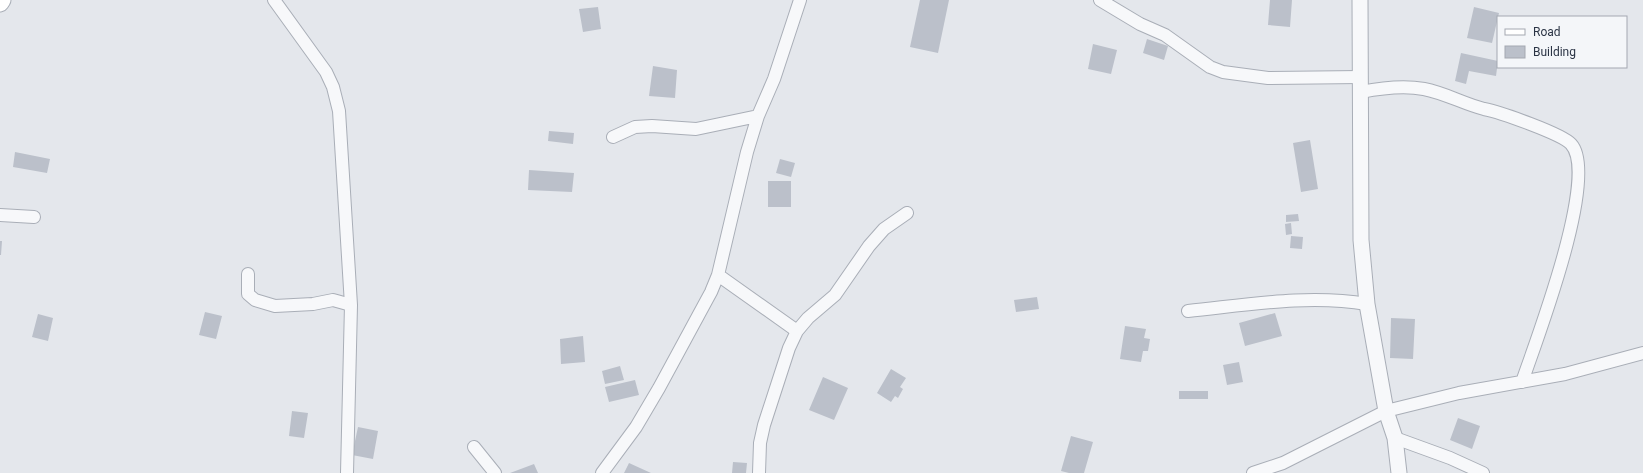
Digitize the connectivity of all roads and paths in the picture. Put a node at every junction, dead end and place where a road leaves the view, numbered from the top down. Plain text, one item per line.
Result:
1 (1, 0) edge
2 (274, 0) edge
3 (800, 0) edge
4 (1100, 0) edge
5 (1360, 0) edge
6 (0, 3) edge
7 (1361, 77) junction
8 (1361, 92) junction
9 (758, 116) junction
10 (613, 137) dead end
11 (907, 213) dead end
12 (0, 215) edge
13 (34, 217) dead end
14 (248, 274) dead end
15 (718, 275) junction
16 (1367, 304) junction
17 (351, 305) junction
18 (1188, 311) dead end
19 (797, 330) junction
20 (1643, 353) edge
21 (1522, 382) junction
22 (1386, 411) junction
23 (1395, 438) junction
24 (474, 447) dead end
25 (347, 473) edge
26 (495, 473) edge
27 (602, 473) edge
28 (759, 473) edge
29 (1253, 473) edge
30 (1399, 473) edge
31 (1483, 473) edge

1 - 6 main road
2 - 17 street
3 - 9 street
4 - 7 street
5 - 7 street
7 - 8 street
8 - 16 street
8 - 21 street
9 - 10 street
9 - 15 street
11 - 19 street
12 - 13 street
14 - 17 street
15 - 19 street
15 - 27 street
16 - 18 street
16 - 22 street
17 - 25 street
19 - 28 street
20 - 21 street
21 - 22 street
22 - 23 street
22 - 29 street
23 - 30 street
23 - 31 street
24 - 26 street

